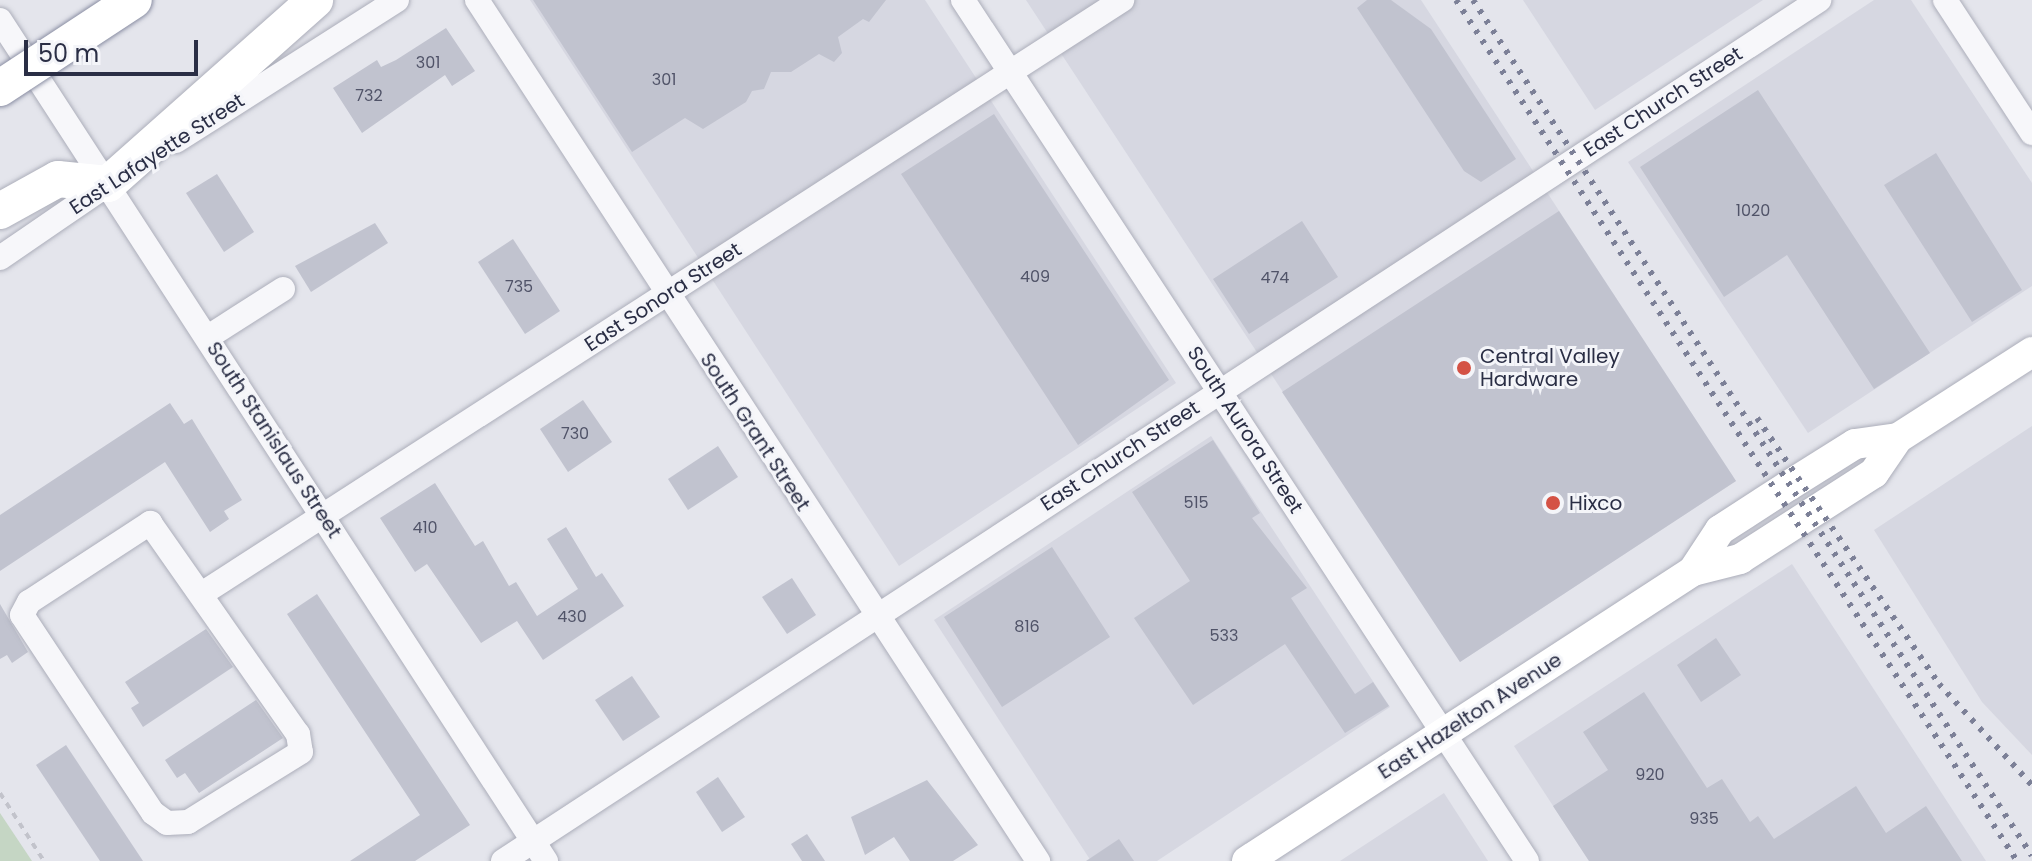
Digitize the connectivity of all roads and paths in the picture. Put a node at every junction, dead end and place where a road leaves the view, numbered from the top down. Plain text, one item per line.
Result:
1 (134, 0) edge
2 (315, 0) edge
3 (397, 0) edge
4 (477, 0) edge
5 (963, 0) edge
6 (1122, 0) edge
7 (1819, 0) edge
8 (1945, 0) edge
9 (0, 20) edge
10 (1012, 74) junction
11 (0, 88) edge
12 (2032, 133) edge
13 (108, 184) junction
14 (0, 211) edge
15 (0, 258) edge
16 (283, 289) dead end
17 (666, 294) junction
18 (208, 337) junction
19 (2032, 352) edge
20 (1219, 391) junction
21 (323, 516) junction
22 (203, 593) junction
23 (877, 615) junction
24 (1443, 733) junction
25 (0, 793) edge
26 (540, 851) edge
27 (44, 861) edge
28 (503, 861) edge
29 (1038, 861) edge
30 (1247, 861) edge
31 (1527, 861) edge

1 - 11 highway, bridge
2 - 13 highway
3 - 13 street, East Lafayette Street
4 - 17 street, South Grant Street
5 - 10 street, South Aurora Street
6 - 10 street, East Sonora Street
7 - 20 street, East Church Street
8 - 12 street
9 - 13 street, South Stanislaus Street
10 - 17 street, East Sonora Street
10 - 20 street, South Aurora Street
13 - 14 highway
13 - 15 street, East Lafayette Street
13 - 18 street, South Stanislaus Street
16 - 18 street
17 - 21 street, East Sonora Street
17 - 23 street, South Grant Street
18 - 21 street, South Stanislaus Street
19 - 24 main road, East Hazelton Avenue
20 - 23 street, East Church Street
20 - 24 street, South Aurora Street
21 - 22 street, East Sonora Street
21 - 26 street, South Stanislaus Street
22 - 22 street
23 - 26 street, East Church Street
23 - 29 street, South Grant Street
24 - 30 main road, East Hazelton Avenue
24 - 31 street, South Aurora Street
25 - 27 path
26 - 28 street, East Church Street

